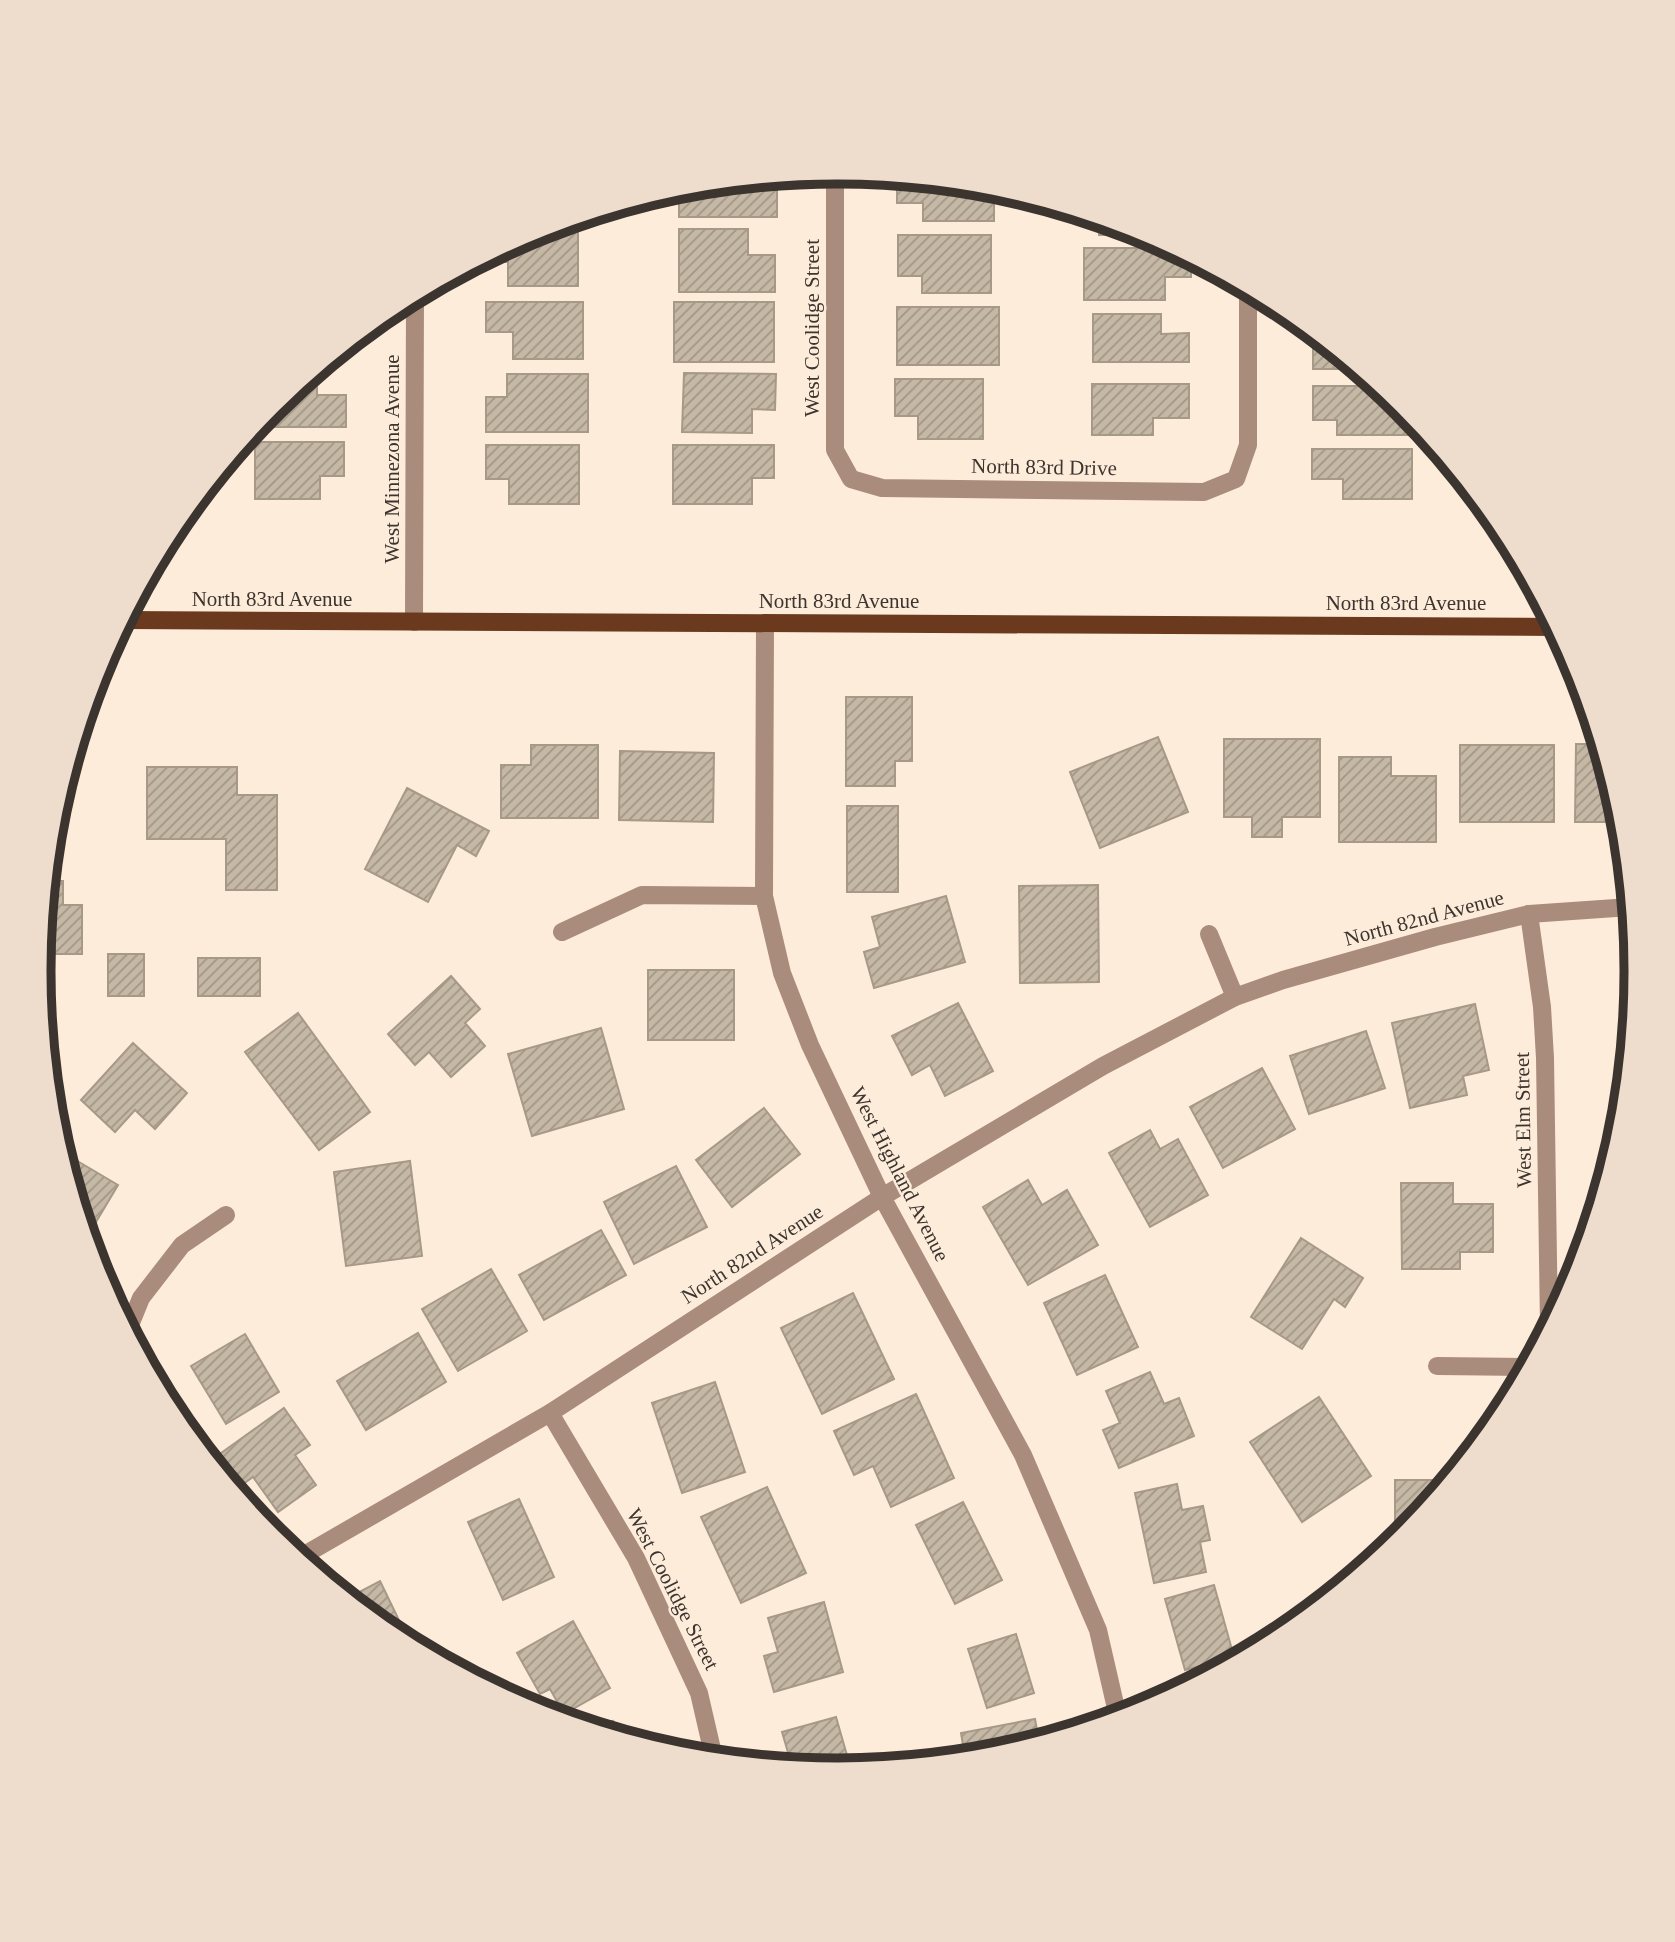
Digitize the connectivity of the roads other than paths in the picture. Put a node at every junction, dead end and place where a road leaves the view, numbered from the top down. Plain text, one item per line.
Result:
1 (835, 184) edge
2 (1248, 300) edge
3 (415, 308) edge
4 (851, 480) joint
5 (134, 620) edge
6 (414, 622) junction
7 (765, 623) junction
8 (1544, 626) edge
9 (764, 896) junction
10 (1622, 908) edge
11 (1530, 914) junction
12 (562, 932) dead end
13 (1209, 934) dead end
14 (1234, 997) junction
15 (882, 1197) junction
16 (226, 1215) dead end
17 (1549, 1306) edge
18 (132, 1319) edge
19 (1437, 1366) dead end
20 (1517, 1367) edge
21 (550, 1413) junction
22 (308, 1553) edge
23 (1116, 1707) edge
24 (712, 1747) edge

1 - 4 street, West Coolidge Street
2 - 4 street, North 83rd Drive
3 - 6 street, West Minnezona Avenue
5 - 6 main road, North 83rd Avenue
6 - 7 main road, North 83rd Avenue
7 - 8 main road, North 83rd Avenue
7 - 9 street, West Highland Avenue
9 - 12 street
9 - 15 street, West Highland Avenue
10 - 11 street, North 82nd Avenue
11 - 14 street, North 82nd Avenue
11 - 17 street, West Elm Street
13 - 14 street
14 - 15 street, North 82nd Avenue
15 - 21 street, North 82nd Avenue
15 - 23 street, West Highland Avenue
16 - 18 street
19 - 20 street
21 - 22 street, North 82nd Avenue
21 - 24 street, West Coolidge Street

